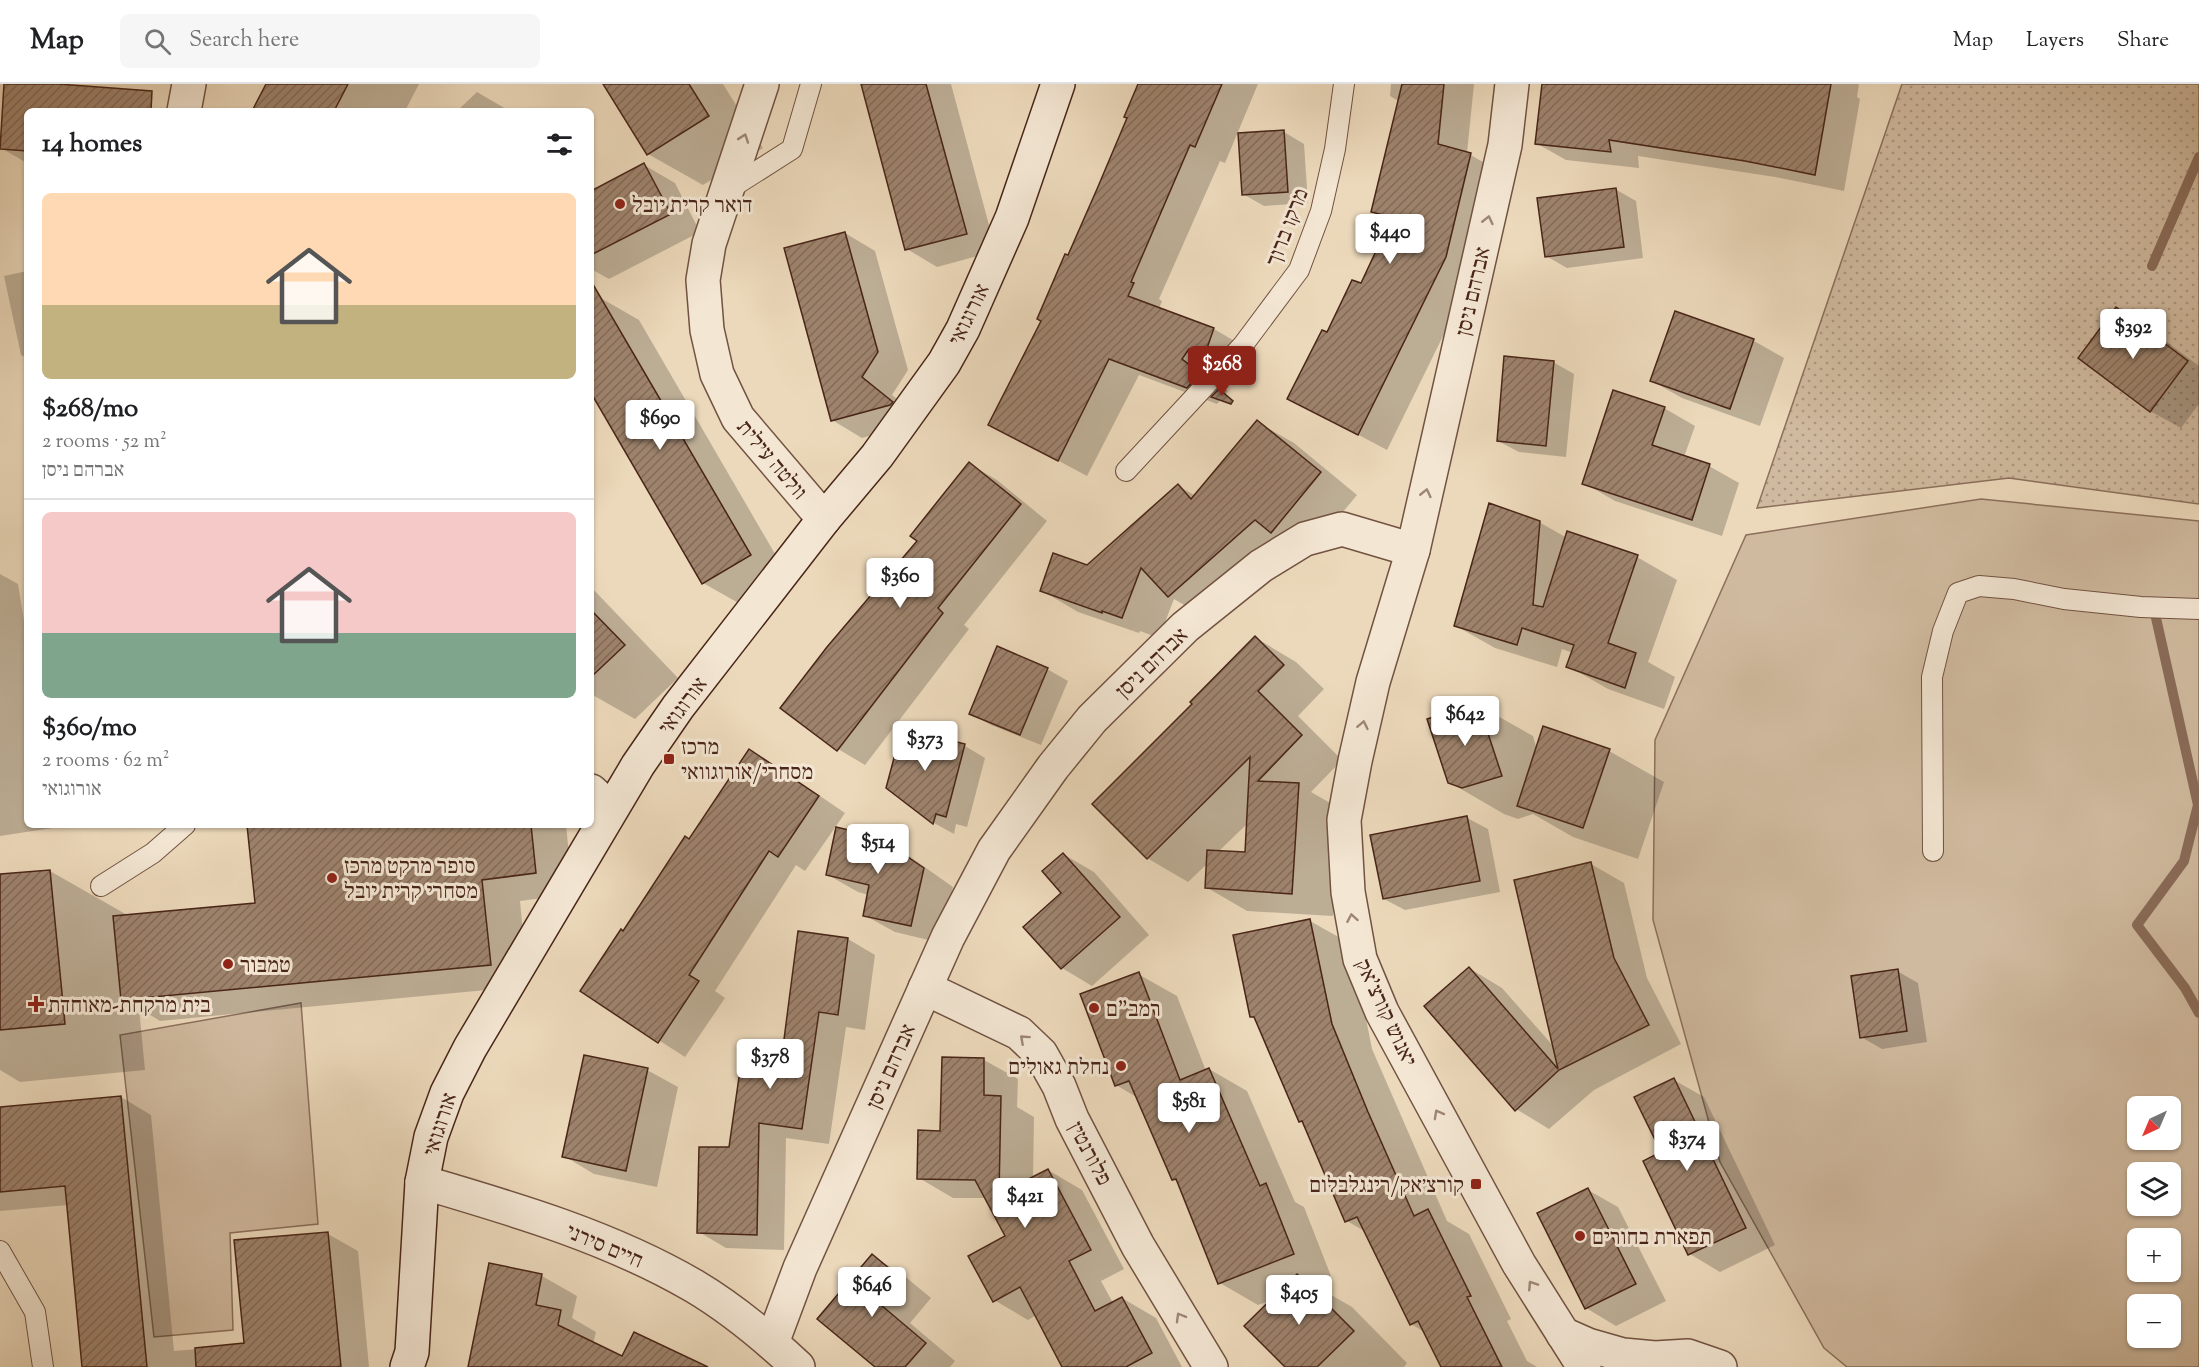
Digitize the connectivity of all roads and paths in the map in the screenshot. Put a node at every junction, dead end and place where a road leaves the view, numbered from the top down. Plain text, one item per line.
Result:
1 (189, 84) edge
2 (762, 84) edge
3 (811, 84) edge
4 (1058, 84) edge
5 (1344, 84) edge
6 (1512, 84) edge
7 (185, 108) edge
8 (726, 191) junction
9 (1126, 471) dead end
10 (824, 519) junction
11 (1413, 550) junction
12 (2199, 609) edge
13 (601, 800) edge
14 (182, 828) edge
15 (586, 828) edge
16 (1933, 850) dead end
17 (101, 886) dead end
18 (925, 988) junction
19 (422, 1182) junction
20 (0, 1251) edge
21 (1563, 1334) junction
22 (772, 1343) junction
23 (1647, 1362) edge
24 (43, 1367) edge
25 (407, 1367) edge
26 (798, 1367) edge
27 (1211, 1367) edge
28 (1584, 1367) edge
29 (1720, 1367) edge

1 - 7 street
8 -> 2 street, וולטה עילית
3 - 8 lane
4 - 10 street, אורוגואי
5 - 9 lane, מרקו ברוך
11 -> 6 street, אברהם ניסן
8 - 10 street, וולטה עילית
10 - 13 street, אורוגואי
11 - 18 street, אברהם ניסן
21 -> 11 street, יאנוש קורצ'אק
12 - 16 lane
14 - 17 lane
15 - 19 street, אורוגואי
18 - 22 street, אברהם ניסן
27 -> 18 street, פלורנטין
19 - 22 street, חיים סירני
19 - 25 street, אורוגואי
20 - 24 lane
21 - 23 street
21 - 28 street, יאנוש קורצ'אק
22 - 26 street, חיים סירני
23 - 29 street

